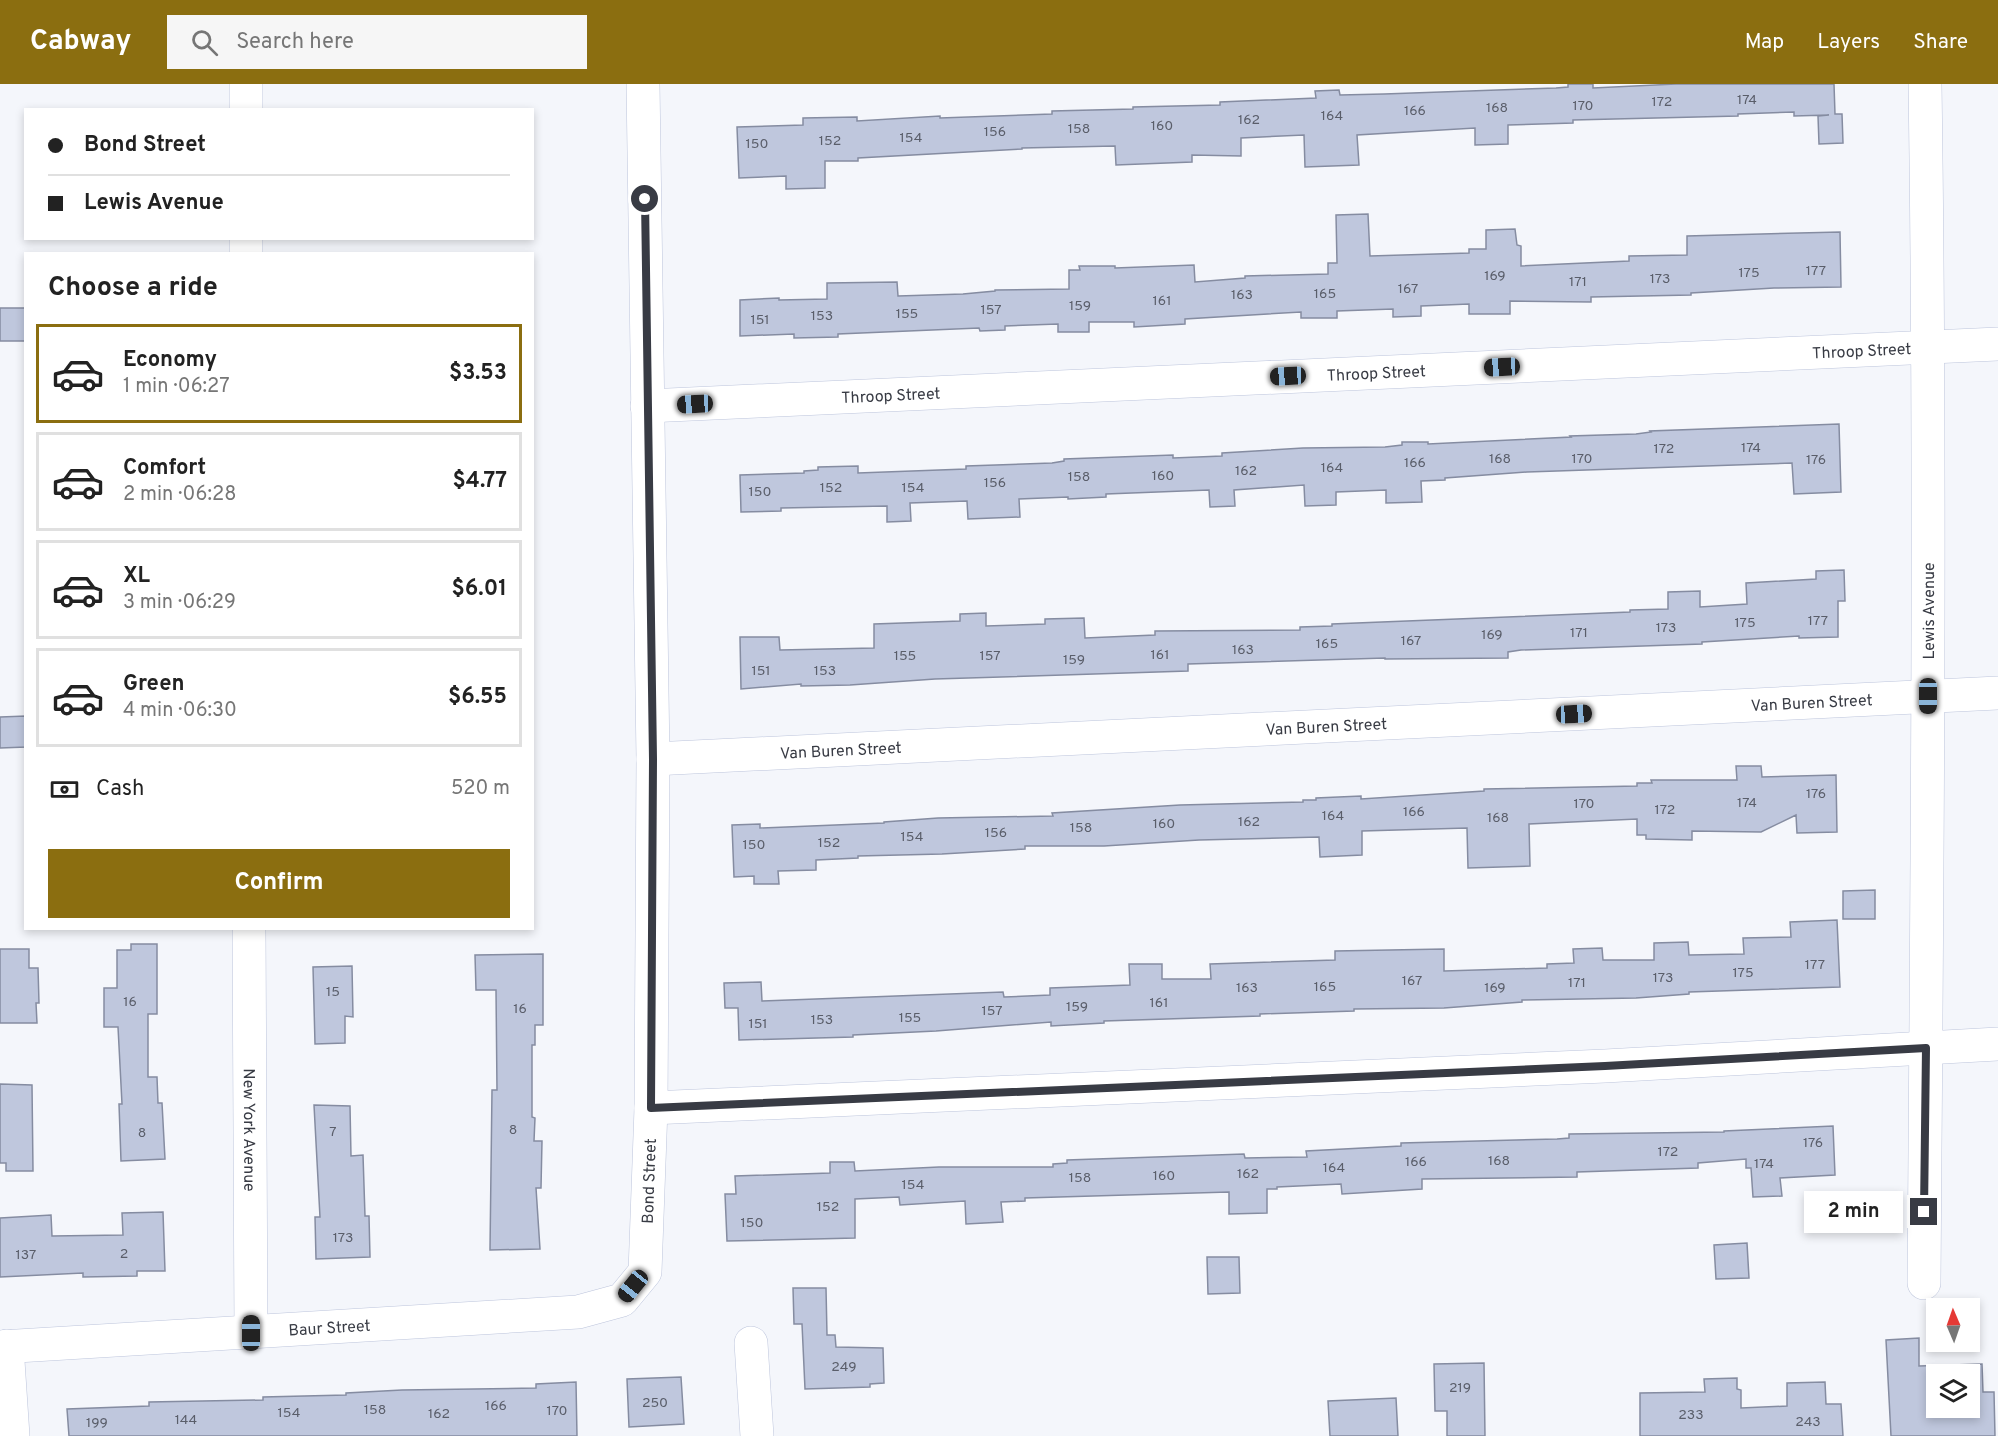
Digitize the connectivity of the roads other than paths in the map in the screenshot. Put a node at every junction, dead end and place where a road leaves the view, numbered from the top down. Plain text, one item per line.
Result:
1 (246, 84) edge
2 (643, 84) edge
3 (1925, 84) edge
4 (246, 108) edge
5 (1998, 344) edge
6 (1929, 347) junction
7 (647, 406) junction
8 (1998, 693) edge
9 (1928, 696) junction
10 (653, 759) junction
11 (249, 930) edge
12 (1998, 1044) edge
13 (1926, 1048) junction
14 (651, 1108) junction
15 (1924, 1283) dead end
16 (622, 1300) joint
17 (251, 1333) junction
18 (751, 1343) dead end
19 (3, 1346) edge
20 (12, 1436) edge
21 (757, 1436) edge

1 - 4 street
2 - 7 street, Bond Street
3 - 6 street, Lewis Avenue
5 - 6 street, Throop Street
6 - 7 street, Throop Street
6 - 9 street, Lewis Avenue
7 - 10 street, Bond Street
8 - 9 street, Van Buren Street
9 - 10 street, Van Buren Street
9 - 13 street, Lewis Avenue
10 - 14 street, Bond Street
11 - 17 street, New York Avenue
12 - 13 street
13 - 14 street
13 - 15 street, Lewis Avenue
14 - 16 street, Bond Street
16 - 17 street, Baur Street
17 - 19 street, Baur Street
18 - 21 street
19 - 20 street

